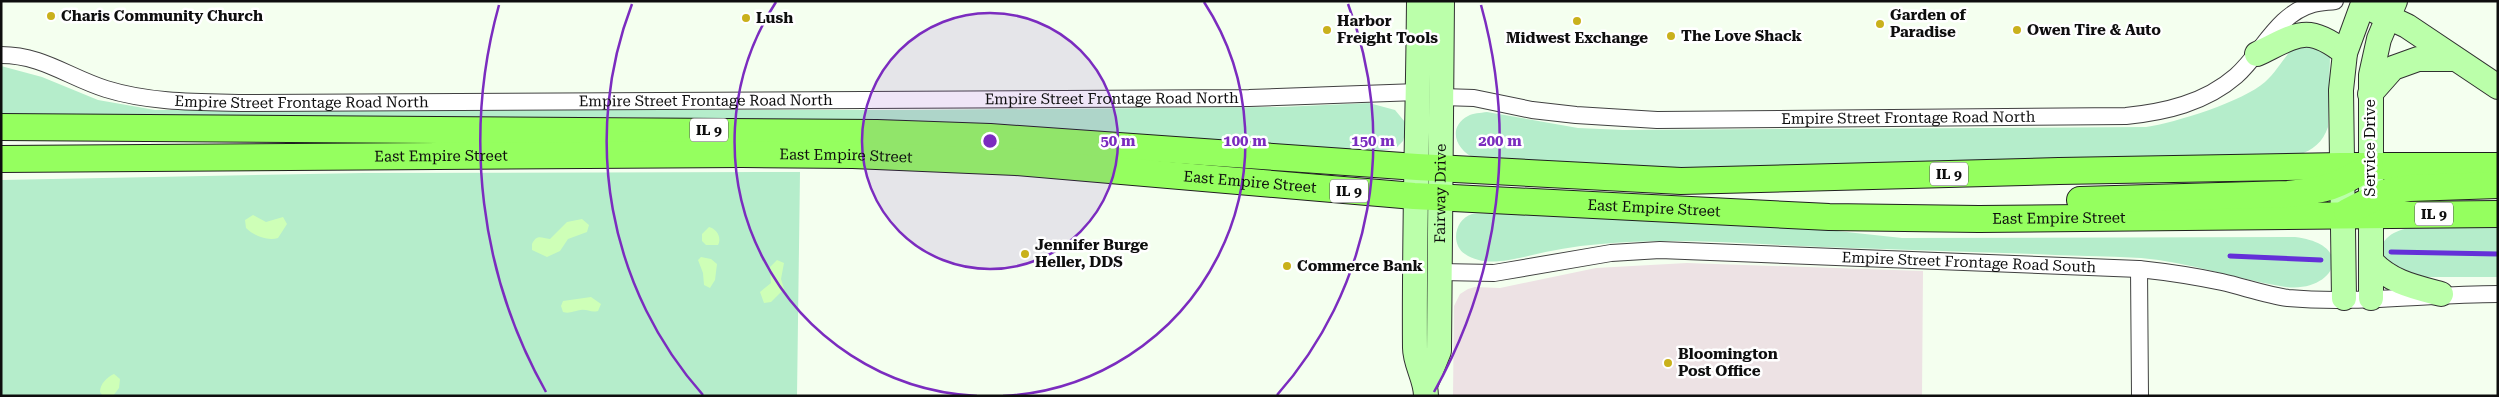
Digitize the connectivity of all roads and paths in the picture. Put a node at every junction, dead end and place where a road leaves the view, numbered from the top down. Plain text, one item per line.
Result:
1 (1419, 1) edge
2 (1442, 1) edge
3 (2335, 1) edge
4 (2358, 3) edge
5 (2392, 9) edge
6 (2345, 53) junction
7 (2257, 54) junction
8 (1, 55) edge
9 (2454, 59) junction
10 (2498, 86) edge
11 (1418, 92) junction
12 (2370, 94) junction
13 (1442, 97) junction
14 (1, 127) edge
15 (1, 160) edge
16 (2370, 166) junction
17 (2498, 166) edge
18 (1429, 167) junction
19 (2341, 175) junction
20 (2498, 184) edge
21 (1414, 196) junction
22 (1440, 198) junction
23 (2370, 207) junction
24 (2498, 214) edge
25 (2342, 215) junction
26 (1979, 219) junction
27 (2371, 261) junction
28 (2139, 269) junction
29 (1440, 272) junction
30 (2441, 294) junction
31 (2498, 294) edge
32 (2344, 298) junction
33 (2371, 298) junction
34 (1426, 389) edge
35 (2140, 396) edge

1 - 11 street, Fairway Drive
2 - 13 street, Fairway Drive
3 - 7 street, Empire Street Frontage Road North
4 - 5 street
4 - 6 street, Service Drive
5 - 9 street
5 - 12 street, Service Drive
6 - 7 street
6 - 19 street, Service Drive
7 - 13 street, Empire Street Frontage Road North
8 - 11 street, Empire Street Frontage Road North
9 - 10 street
9 - 12 street
11 - 18 street, Fairway Drive
12 - 16 street, Service Drive
13 - 18 street, Fairway Drive
14 - 18 main road, East Empire Street / IL 9
15 - 21 main road, East Empire Street / IL 9
16 - 17 main road, East Empire Street / IL 9
16 - 19 main road, East Empire Street / IL 9
16 - 23 street, Service Drive
18 - 19 main road, East Empire Street / IL 9
18 - 21 street, Fairway Drive
18 - 22 street, Fairway Drive
19 - 25 street, Service Drive
19 - 26 main road
20 - 23 main road
21 - 22 main road, East Empire Street / IL 9
21 - 34 street, Fairway Drive
22 - 26 main road, East Empire Street / IL 9
22 - 29 street, Fairway Drive
23 - 24 main road, East Empire Street / IL 9
23 - 25 main road, East Empire Street / IL 9
23 - 27 street, Service Drive
25 - 26 main road, East Empire Street / IL 9
25 - 32 street, Service Drive
27 - 30 street
27 - 33 street, Service Drive
28 - 29 street, Empire Street Frontage Road South
28 - 32 street, Empire Street Frontage Road South
28 - 35 street
29 - 34 street, Fairway Drive
30 - 31 street, Empire Street Frontage Road South
30 - 33 street, Empire Street Frontage Road South
32 - 33 street, Empire Street Frontage Road South

